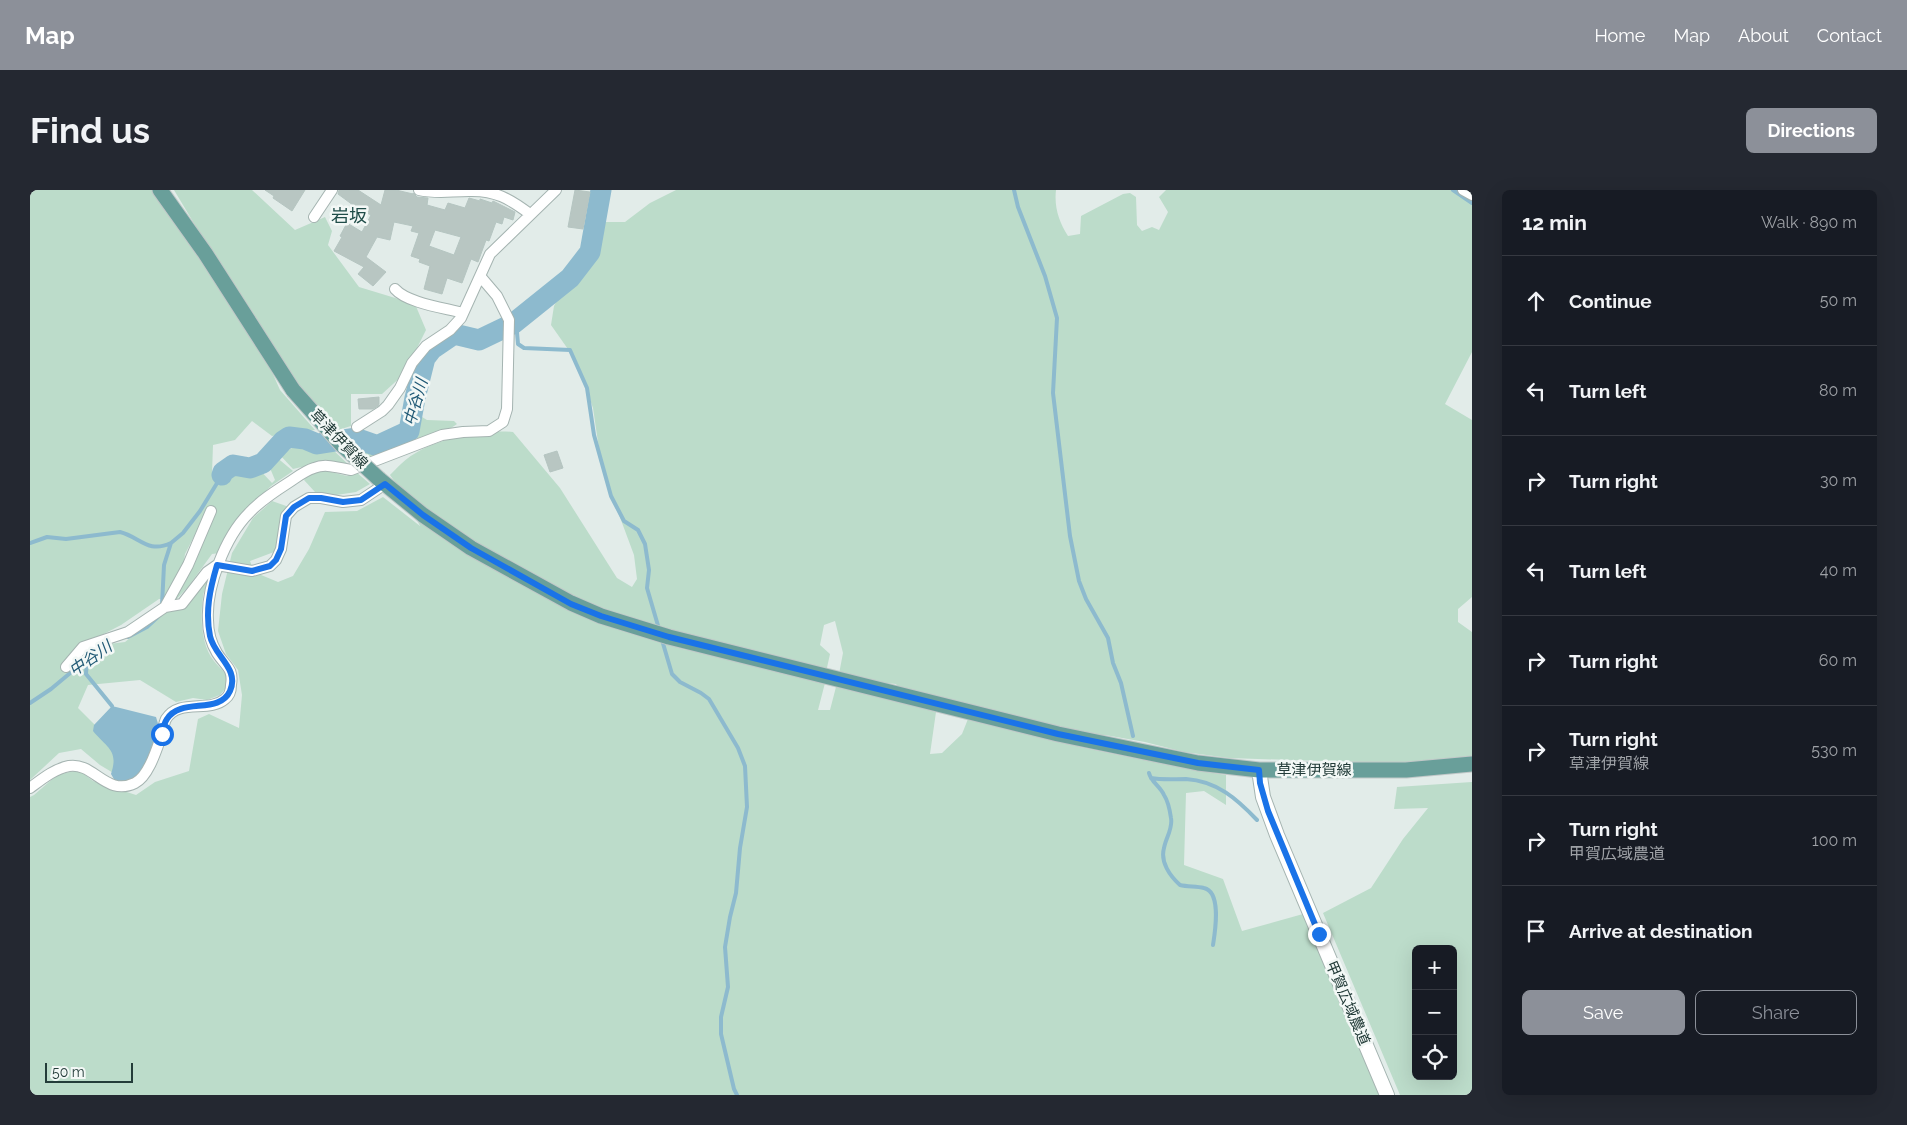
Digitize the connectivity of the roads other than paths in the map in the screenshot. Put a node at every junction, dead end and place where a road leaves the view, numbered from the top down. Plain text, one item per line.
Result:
1 (160, 190) edge
2 (332, 190) edge
3 (419, 190) edge
4 (556, 190) edge
5 (1463, 190) edge
6 (1472, 195) edge
7 (530, 214) junction
8 (314, 217) dead end
9 (480, 276) junction
10 (395, 289) dead end
11 (463, 313) junction
12 (357, 427) dead end
13 (382, 482) junction
14 (211, 511) dead end
15 (217, 565) junction
16 (165, 608) junction
17 (66, 667) dead end
18 (1472, 764) edge
19 (1259, 770) junction
20 (30, 788) edge
21 (1387, 1095) edge

1 - 13 main road, 草津伊賀線, bridge
2 - 8 street
3 - 7 street
4 - 7 street
5 - 6 street
7 - 9 street
9 - 11 street
9 - 15 street
10 - 11 street
11 - 12 street
13 - 15 street
13 - 19 main road, 草津伊賀線
14 - 16 street
15 - 16 street
15 - 20 street
16 - 17 street
18 - 19 main road, 草津伊賀線
19 - 21 street, 甲賀広域農道

